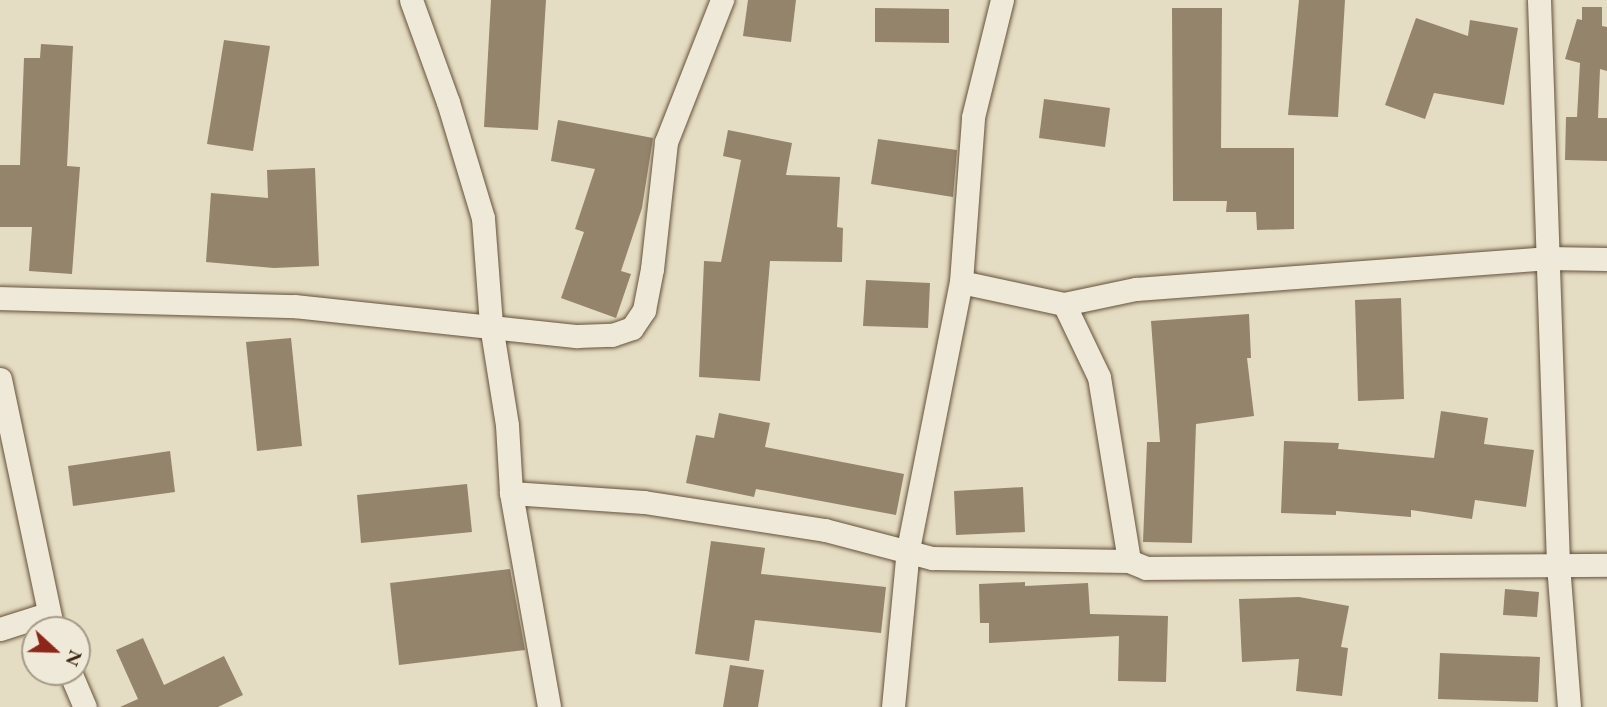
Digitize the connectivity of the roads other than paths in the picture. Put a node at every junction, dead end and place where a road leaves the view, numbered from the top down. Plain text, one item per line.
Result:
1 (411, 0) edge
2 (722, 0) edge
3 (1002, 0) edge
4 (1539, 0) edge
5 (1546, 258) junction
6 (1607, 259) edge
7 (961, 282) junction
8 (0, 298) edge
9 (1064, 304) junction
10 (491, 325) junction
11 (0, 379) edge
12 (511, 493) junction
13 (908, 549) junction
14 (1129, 561) junction
15 (1558, 564) junction
16 (1607, 565) edge
17 (49, 616) edge
18 (21, 626) edge
19 (0, 629) edge
20 (77, 686) edge
21 (85, 707) edge
22 (549, 707) edge
23 (893, 707) edge
24 (1569, 707) edge

1 - 10 street
2 - 10 street
3 - 7 street
4 - 5 street
5 - 6 street
5 - 9 street
5 - 15 street
7 - 9 street
7 - 13 street
8 - 10 street
9 - 14 street
10 - 12 street
11 - 17 street
12 - 13 street
12 - 22 street
13 - 14 street
13 - 23 street
14 - 15 street
15 - 16 street
15 - 24 street
18 - 19 street
20 - 21 street

